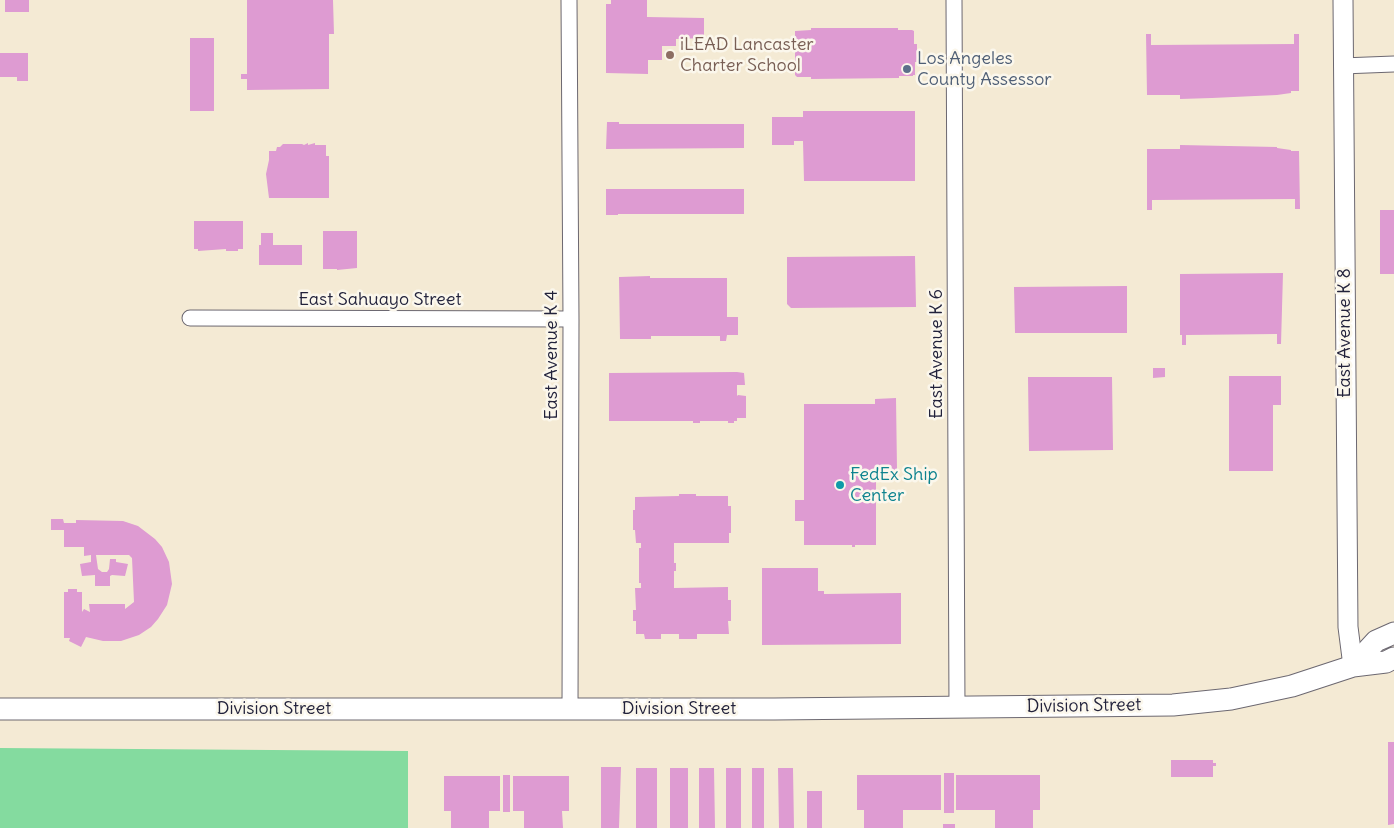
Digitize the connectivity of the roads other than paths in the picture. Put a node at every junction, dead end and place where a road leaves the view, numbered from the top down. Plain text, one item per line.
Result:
1 (569, 0) edge
2 (954, 0) edge
3 (1343, 0) edge
4 (1394, 64) edge
5 (1342, 66) junction
6 (190, 318) dead end
7 (571, 319) junction
8 (1394, 633) edge
9 (1394, 658) edge
10 (1353, 666) junction
11 (957, 708) junction
12 (0, 709) edge
13 (570, 709) junction

1 - 7 street, East Avenue K 4
2 - 11 street, East Avenue K 6
3 - 5 street, East Avenue K 8
4 - 5 street
5 - 10 street, East Avenue K 8
6 - 7 street, East Sahuayo Street
7 - 13 street, East Avenue K 4
8 - 10 main road
9 - 10 main road, Division Street
10 - 11 main road, Division Street
11 - 13 main road, Division Street
12 - 13 main road, Division Street

